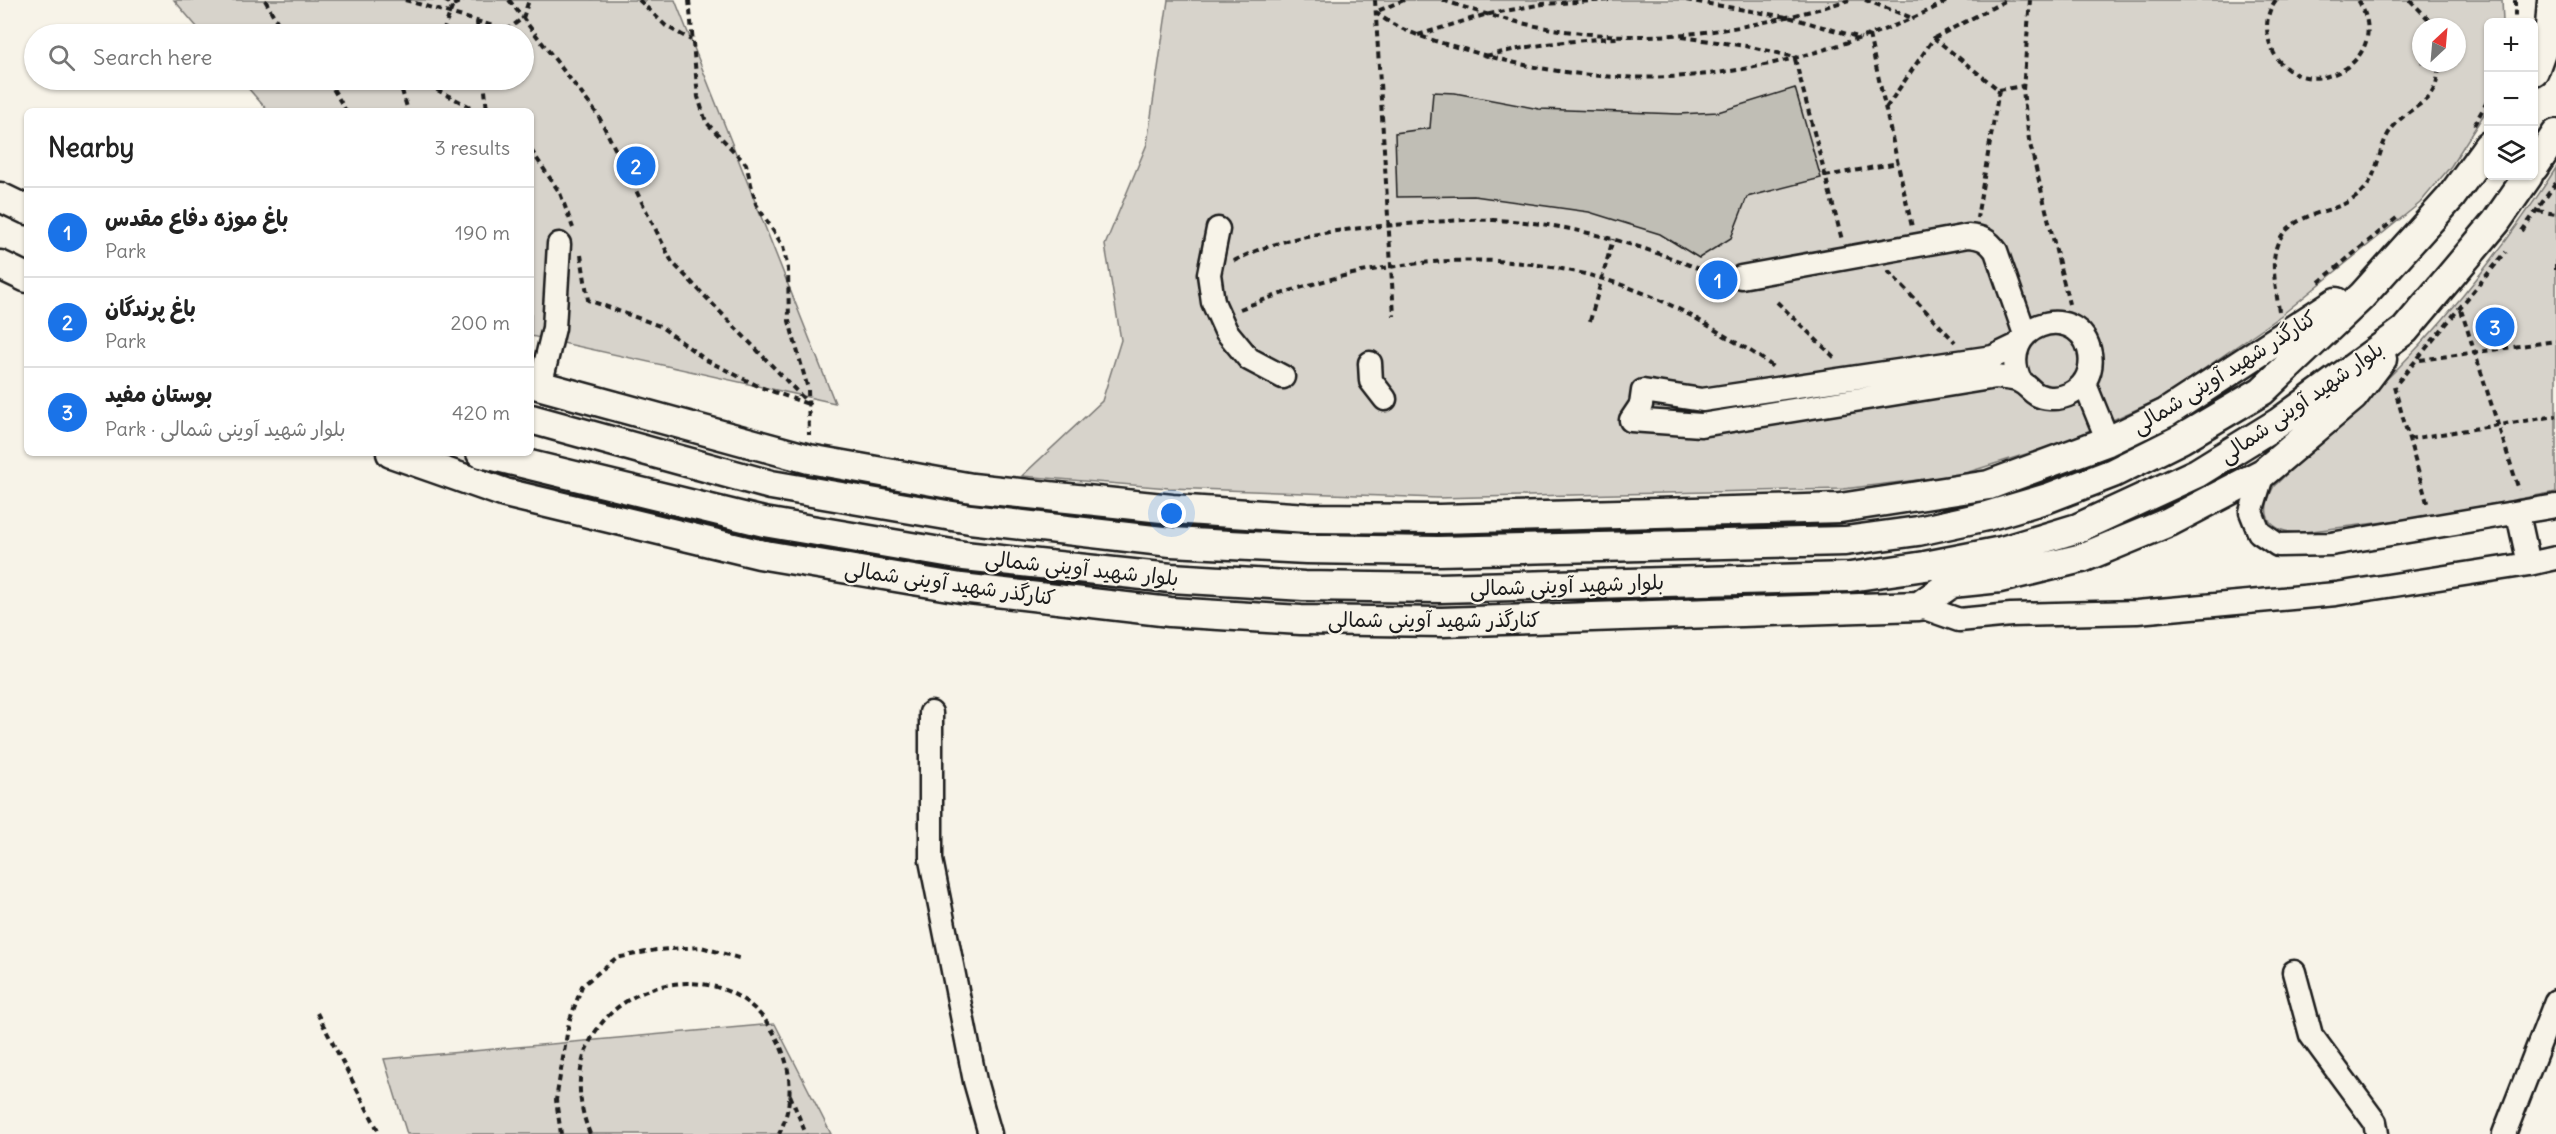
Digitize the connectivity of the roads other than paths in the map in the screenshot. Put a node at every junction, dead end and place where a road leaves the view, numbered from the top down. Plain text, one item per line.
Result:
1 (2552, 0) edge
2 (2538, 60) edge
3 (2556, 134) edge
4 (2480, 138) edge
5 (2538, 161) edge
6 (2525, 180) edge
7 (0, 197) edge
8 (24, 209) edge
9 (1218, 229) dead end
10 (571, 241) road end
11 (0, 266) edge
12 (2383, 271) junction
13 (24, 277) edge
14 (1741, 277) road end
15 (2405, 330) junction
16 (2021, 340) junction
17 (1370, 363) dead end
18 (1283, 377) dead end
19 (2020, 381) junction
20 (2085, 382) junction
21 (535, 385) edge
22 (1385, 399) dead end
23 (534, 420) edge
24 (2108, 441) junction
25 (400, 456) edge
26 (493, 456) edge
27 (2263, 473) junction
28 (2556, 506) edge
29 (2518, 514) junction
30 (2556, 558) edge
31 (2529, 564) junction
32 (1919, 606) junction
33 (931, 713) dead end
34 (2294, 972) dead end
35 (2556, 1001) edge
36 (990, 1134) edge
37 (2377, 1134) edge
38 (2504, 1134) edge

1 - 2 main road
3 - 5 main road
4 - 12 main road, بلوار شهید آوینی شمالی
6 - 15 main road, بلوار شهید آوینی شمالی
7 - 8 main road
9 - 18 street
10 - 21 street
11 - 13 main road
12 - 23 main road, بلوار شهید آوینی شمالی
12 - 24 main road, کنارگذر شهید آوینی شمالی
14 - 16 street
15 - 26 main road, بلوار شهید آوینی شمالی
15 - 27 main road
16 - 19 street
16 - 19 street
16 - 20 street
17 - 22 street
19 - 20 street
20 - 24 street
21 - 24 main road, کنارگذر شهید آوینی شمالی
25 - 32 main road, کنارگذر شهید آوینی شمالی
27 - 29 street
27 - 32 main road
28 - 29 street
29 - 31 street
30 - 31 street
31 - 32 street
33 - 36 street
34 - 37 street
35 - 38 street

